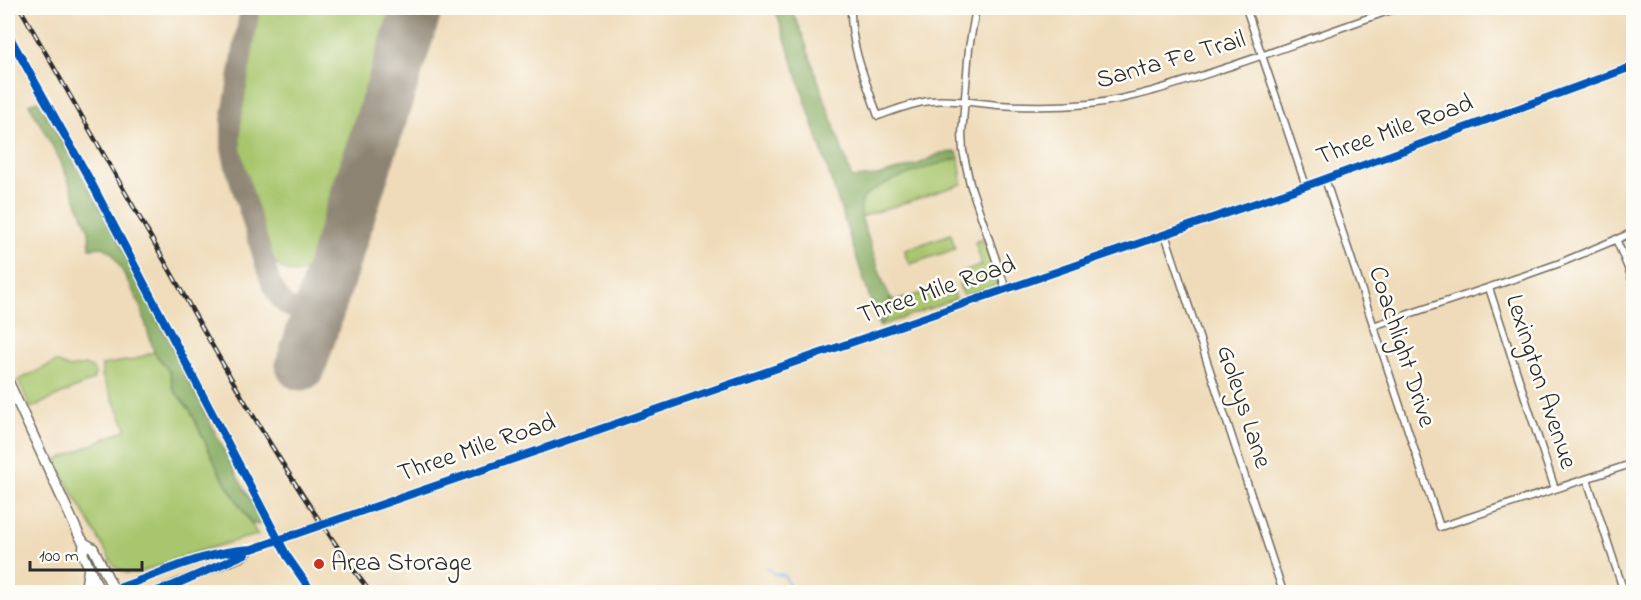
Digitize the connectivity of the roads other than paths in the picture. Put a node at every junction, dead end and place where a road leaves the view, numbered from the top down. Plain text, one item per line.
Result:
1 (852, 8) edge
2 (976, 8) edge
3 (1245, 8) edge
4 (1396, 8) edge
5 (1262, 56) junction
6 (1634, 66) edge
7 (964, 102) junction
8 (1325, 179) junction
9 (1306, 186) junction
10 (1634, 232) edge
11 (1166, 234) junction
12 (1616, 239) junction
13 (1634, 287) edge
14 (1489, 288) junction
15 (1006, 289) junction
16 (1373, 326) junction
17 (8, 381) edge
18 (1634, 463) edge
19 (1587, 479) junction
20 (1555, 489) junction
21 (84, 543) junction
22 (252, 549) junction
23 (89, 567) junction
24 (82, 592) edge
25 (100, 592) edge
26 (112, 592) edge
27 (154, 592) edge
28 (1283, 592) edge
29 (1624, 592) edge

1 - 7 street, Santa Fe Trail
2 - 7 street
3 - 5 street
4 - 5 street, Santa Fe Trail
5 - 7 street, Santa Fe Trail
5 - 9 street
6 - 8 street, Three Mile Road
7 - 15 street
8 - 9 street, Three Mile Road
8 - 16 street, Coachlight Drive
9 - 11 street, Three Mile Road
10 - 12 street
11 - 15 street, Three Mile Road
11 - 28 street, Goleys Lane
12 - 13 street
12 - 14 street
14 - 16 street
14 - 20 street, Lexington Avenue
15 - 22 street, Three Mile Road
16 - 20 street, Coachlight Drive
17 - 21 main road
18 - 19 street
19 - 20 street
19 - 29 street
21 - 23 main road
21 - 26 main road
22 - 26 street, Three Mile Road
22 - 27 street, Three Mile Road
23 - 24 main road
23 - 25 main road

